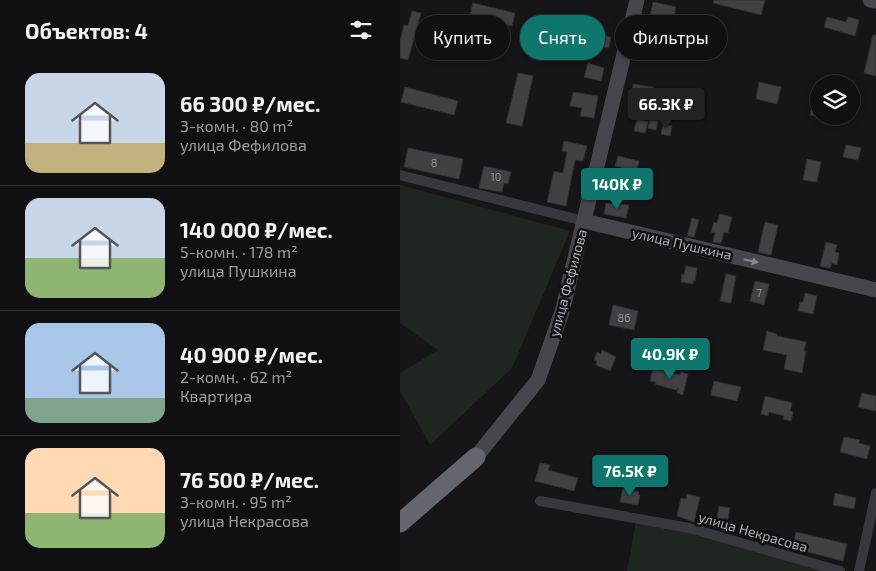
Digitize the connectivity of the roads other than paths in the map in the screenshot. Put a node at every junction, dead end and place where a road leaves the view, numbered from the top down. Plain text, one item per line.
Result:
1 (637, 0) edge
2 (870, 0) edge
3 (876, 1) edge
4 (400, 175) edge
5 (584, 221) junction
6 (876, 290) edge
7 (476, 457) joint
8 (876, 493) edge
9 (540, 501) dead end
10 (400, 523) edge
11 (840, 571) edge
12 (859, 571) edge

1 - 5 main road, улица Фефилова
2 - 3 main road
4 - 5 street, улица Пушкина
5 -> 6 main road, улица Пушкина
5 - 7 main road, улица Фефилова
7 - 10 highway
8 - 12 street
9 - 11 street, улица Некрасова

